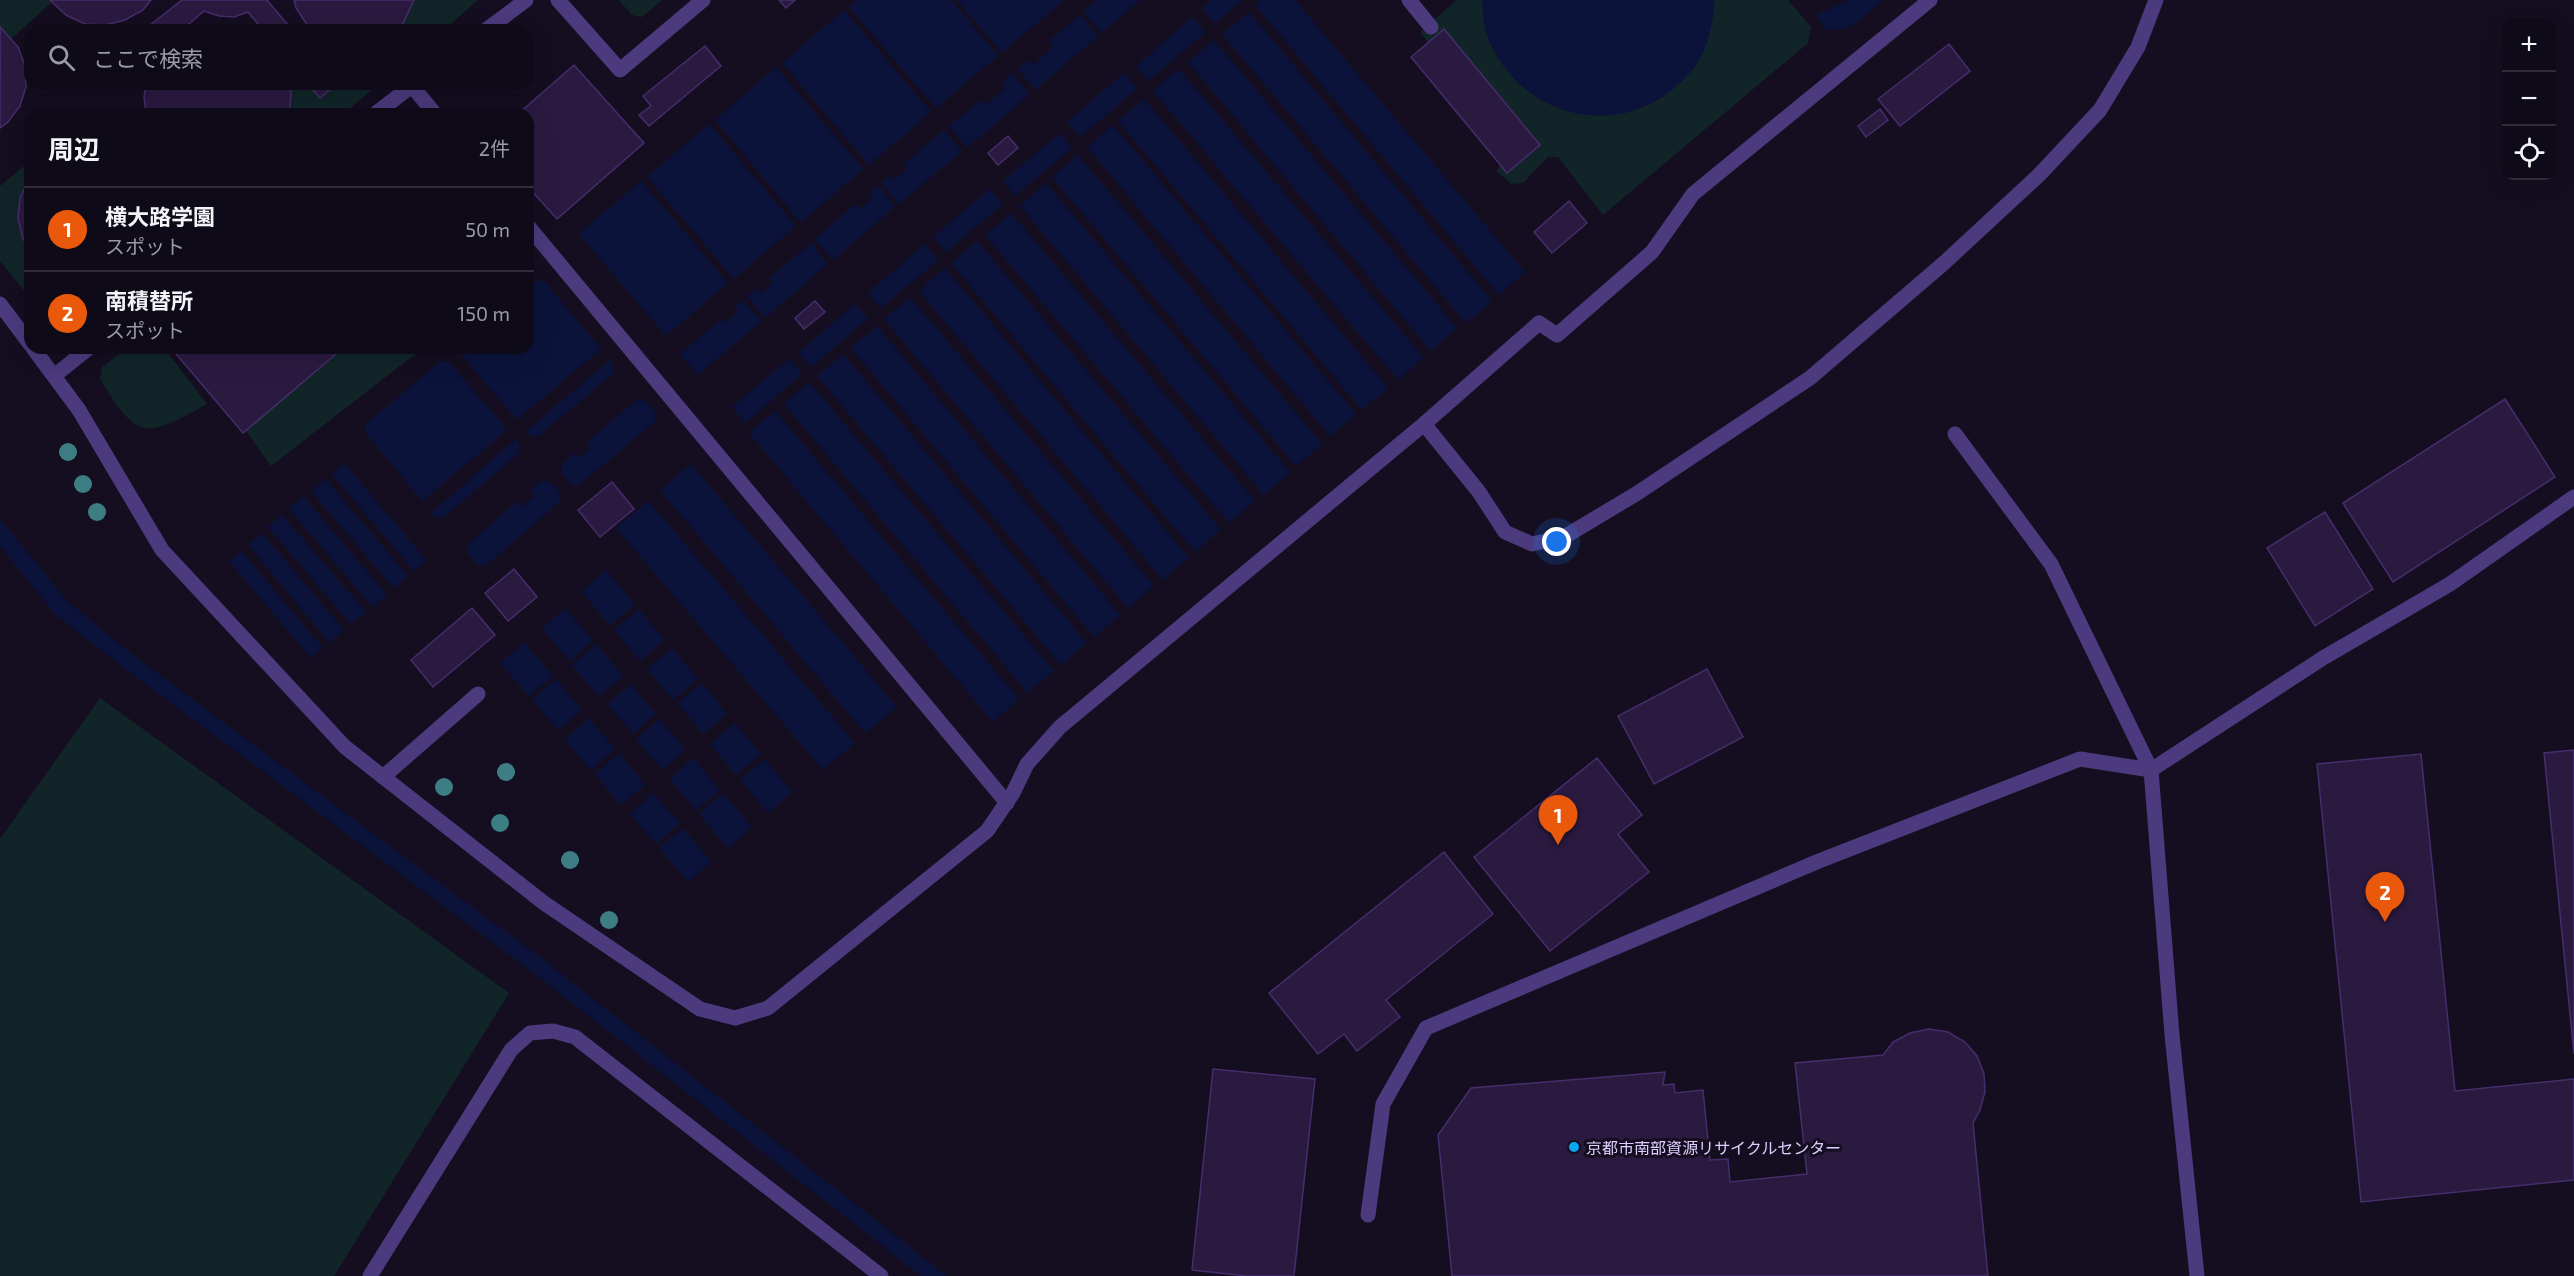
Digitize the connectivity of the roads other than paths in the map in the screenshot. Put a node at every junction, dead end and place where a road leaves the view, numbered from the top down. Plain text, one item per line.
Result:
1 (526, 0) edge
2 (558, 0) edge
3 (703, 0) edge
4 (1409, 0) edge
5 (1930, 0) edge
6 (2156, 0) edge
7 (494, 24) edge
8 (1431, 27) dead end
9 (406, 90) edge
10 (417, 90) edge
11 (383, 108) edge
12 (430, 108) edge
13 (534, 233) edge
14 (2, 312) edge
15 (24, 337) edge
16 (38, 354) edge
17 (81, 354) edge
18 (54, 376) junction
19 (1424, 424) junction
20 (1955, 434) dead end
21 (2574, 497) edge
22 (478, 694) dead end
23 (2151, 770) junction
24 (383, 777) junction
25 (1007, 802) junction
26 (1368, 1215) dead end
27 (370, 1276) edge
28 (881, 1276) edge
29 (2197, 1276) edge

1 - 7 street
2 - 3 street
4 - 8 street
5 - 19 street
6 - 19 street
9 - 11 street
10 - 12 street
13 - 25 street
14 - 15 street
16 - 18 street
17 - 18 street
18 - 24 street
19 - 25 street
20 - 23 street
21 - 23 street
22 - 24 street
23 - 26 street
23 - 29 street
24 - 25 street
27 - 28 street

